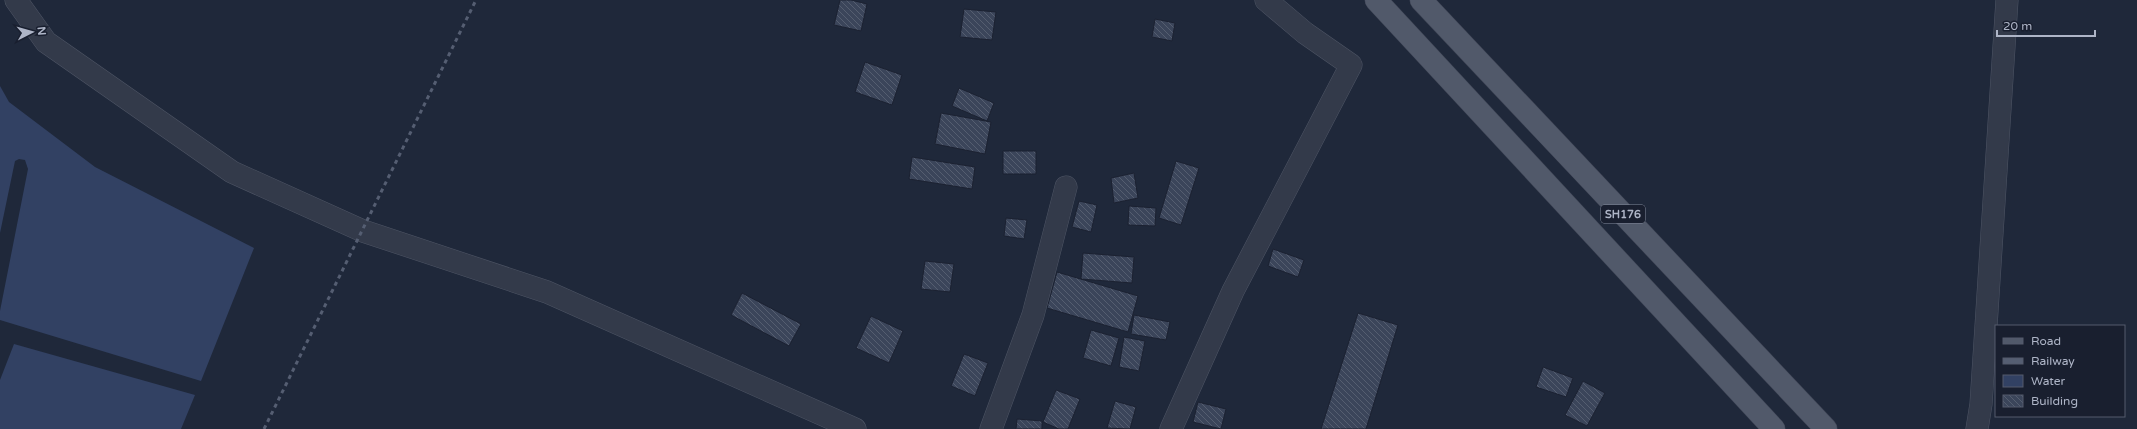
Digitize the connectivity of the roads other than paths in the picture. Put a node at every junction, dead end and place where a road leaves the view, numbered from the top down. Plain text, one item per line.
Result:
1 (16, 0) edge
2 (1266, 0) edge
3 (1376, 0) edge
4 (1421, 0) edge
5 (2007, 0) edge
6 (1066, 187) dead end
7 (855, 429) edge
8 (991, 429) edge
9 (1171, 429) edge
10 (1774, 429) edge
11 (1826, 429) edge
12 (1977, 429) edge

1 - 7 street
2 - 9 street
3 - 10 main road
4 - 11 main road, SH176
5 - 12 street
6 - 8 street

